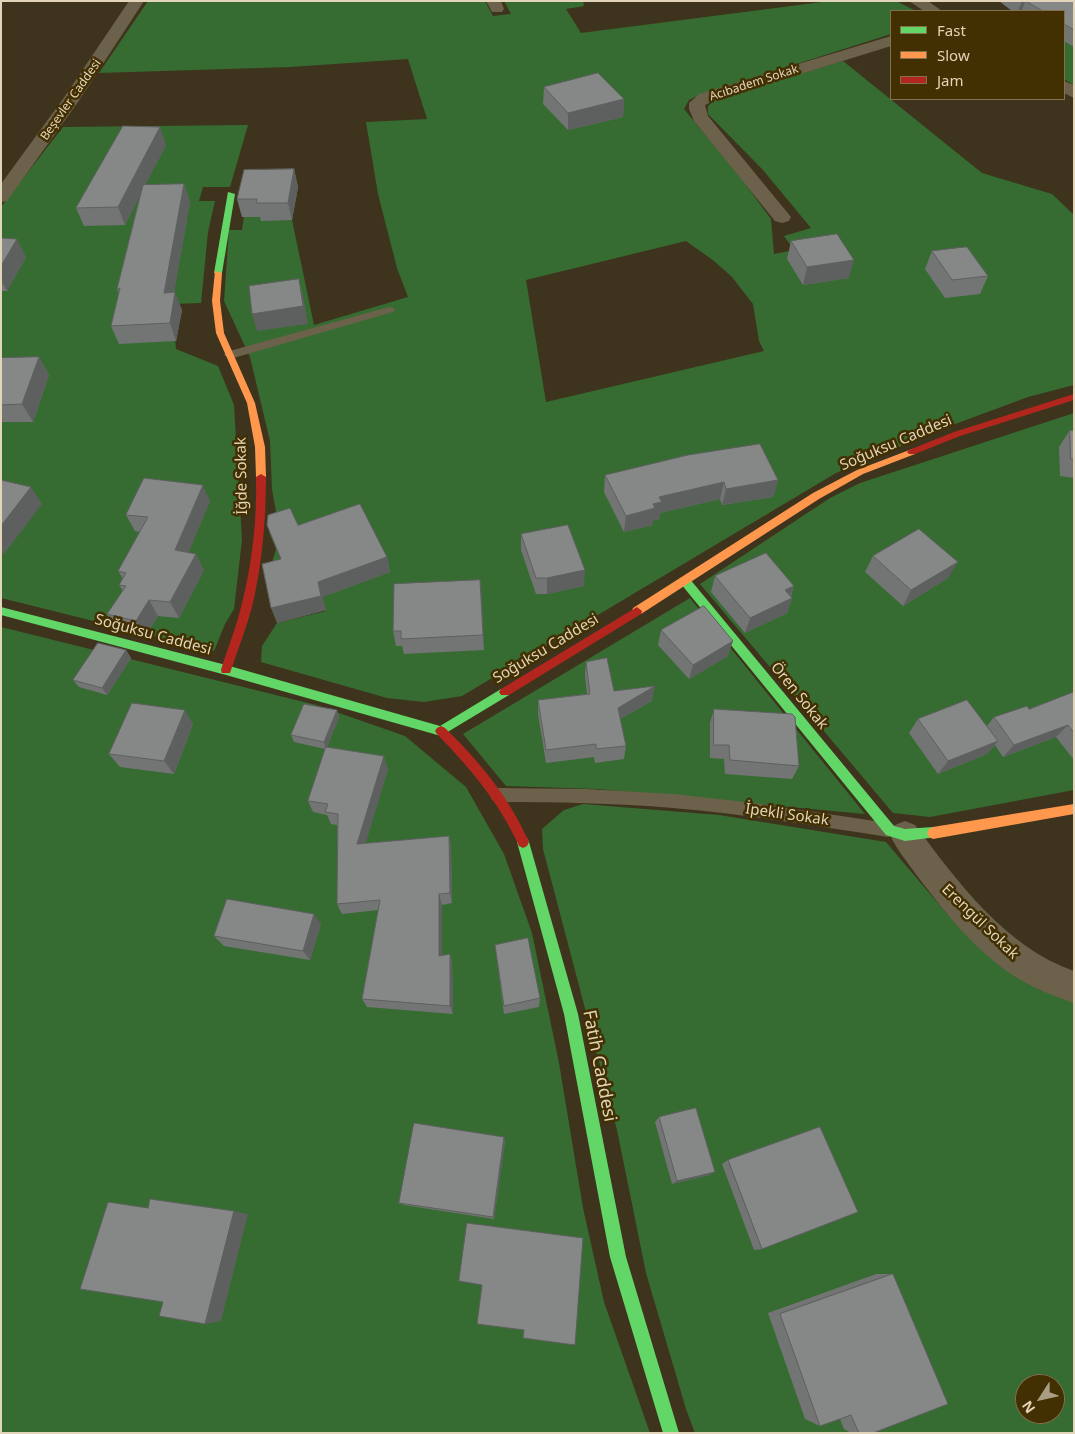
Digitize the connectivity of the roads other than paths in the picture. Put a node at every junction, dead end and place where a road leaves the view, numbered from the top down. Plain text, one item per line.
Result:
1 (137, 1) edge
2 (916, 1) edge
3 (933, 10) edge
4 (890, 41) edge
5 (230, 194) dead end
6 (1, 197) edge
7 (782, 217) dead end
8 (389, 310) dead end
9 (230, 355) junction
10 (1074, 397) edge
11 (685, 581) junction
12 (1, 611) edge
13 (226, 670) junction
14 (441, 731) junction
15 (498, 795) junction
16 (1074, 809) edge
17 (897, 833) junction
18 (1074, 987) edge
19 (671, 1433) edge

1 - 6 street, Beşevler Caddesi
2 - 3 street
4 - 7 street, Acıbadem Sokak
5 - 9 street, İğde Sokak
8 - 9 lane
9 - 13 street, İğde Sokak
10 - 11 street, Soğuksu Caddesi
11 - 14 street, Soğuksu Caddesi
11 - 17 street, Ören Sokak
12 - 13 street, Soğuksu Caddesi
13 - 14 street, Soğuksu Caddesi
14 - 15 street, Fatih Caddesi
15 - 17 lane, İpekli Sokak
15 - 19 street, Fatih Caddesi
16 - 17 street, İpekli Sokak
17 - 18 street, Erengül Sokak

